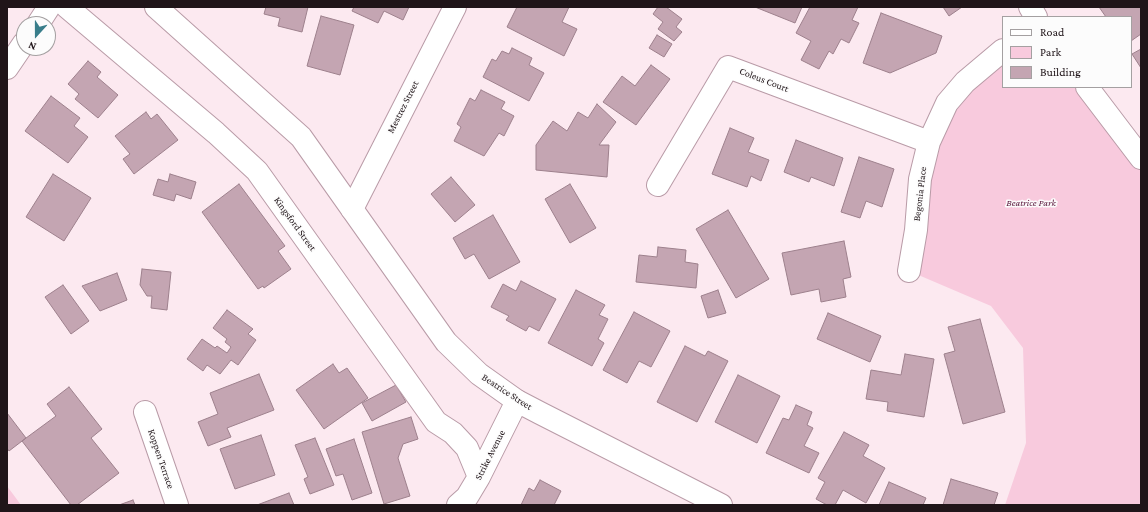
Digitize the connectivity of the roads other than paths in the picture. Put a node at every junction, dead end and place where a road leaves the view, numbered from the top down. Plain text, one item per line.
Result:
1 (50, 7) edge
2 (67, 7) edge
3 (156, 7) edge
4 (455, 7) edge
5 (1030, 7) edge
6 (44, 16) edge
7 (1035, 16) edge
8 (1002, 51) edge
9 (16, 55) edge
10 (7, 68) edge
11 (1088, 88) edge
12 (929, 142) junction
13 (1141, 158) edge
14 (658, 185) dead end
15 (352, 208) junction
16 (909, 271) dead end
17 (517, 401) junction
18 (144, 412) dead end
19 (479, 477) junction
20 (177, 505) edge
21 (458, 505) edge
22 (722, 505) edge

1 - 6 street
2 - 19 street, Kingsford Street
3 - 15 street
4 - 15 street, Mestrez Street
5 - 7 street
8 - 12 street, Begonia Place
9 - 10 street
11 - 13 street
12 - 14 street, Coleus Court
12 - 16 street, Begonia Place
15 - 17 street, Beatrice Street
17 - 19 street, Strike Avenue
17 - 22 street, Beatrice Street
18 - 20 street, Koppen Terrace
19 - 21 street, Strike Avenue

